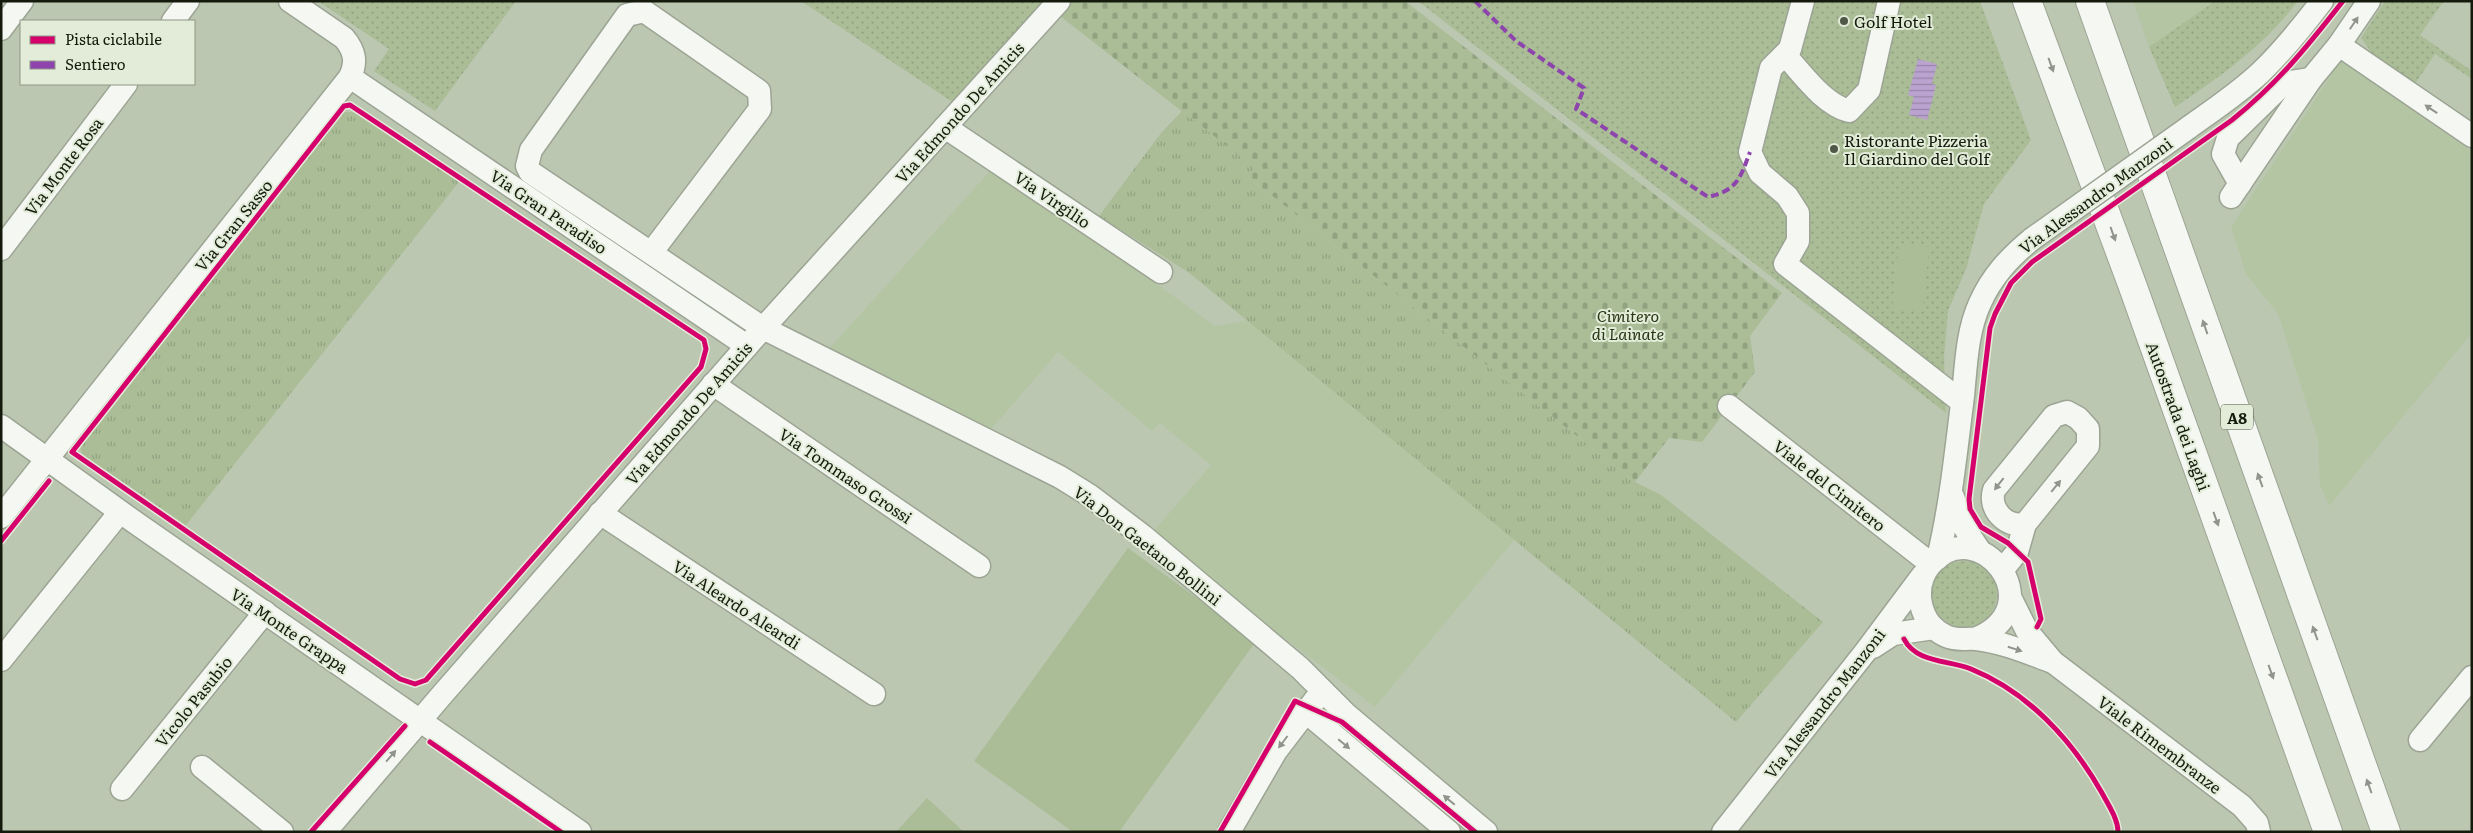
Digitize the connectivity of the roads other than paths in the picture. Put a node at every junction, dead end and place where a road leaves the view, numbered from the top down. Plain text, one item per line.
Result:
1 (22, 1) edge
2 (188, 1) edge
3 (290, 1) edge
4 (1059, 1) edge
5 (1803, 1) edge
6 (1889, 1) edge
7 (2090, 1) edge
8 (2322, 1) edge
9 (2369, 1) edge
10 (2028, 7) edge
11 (173, 20) edge
12 (1, 29) edge
13 (2339, 45) junction
14 (1784, 55) junction
15 (350, 77) junction
16 (2312, 79) junction
17 (125, 85) edge
18 (945, 127) junction
19 (2472, 136) edge
20 (1, 249) edge
21 (651, 253) junction
22 (1161, 272) dead end
23 (763, 328) junction
24 (747, 346) junction
25 (713, 384) junction
26 (1962, 402) junction
27 (1729, 406) dead end
28 (1, 426) edge
29 (48, 458) junction
30 (1952, 492) junction
31 (120, 512) junction
32 (600, 513) junction
33 (1, 517) edge
34 (2025, 524) junction
35 (1980, 551) junction
36 (1931, 565) junction
37 (979, 566) dead end
38 (2003, 569) junction
39 (2010, 597) junction
40 (265, 612) junction
41 (1934, 628) junction
42 (1975, 639) junction
43 (1866, 651) junction
44 (1, 660) edge
45 (2053, 662) junction
46 (2472, 677) edge
47 (1323, 689) junction
48 (874, 694) dead end
49 (1306, 712) junction
50 (421, 720) junction
51 (2420, 740) dead end
52 (202, 767) dead end
53 (122, 789) dead end
54 (282, 832) edge
55 (325, 832) edge
56 (580, 832) edge
57 (1229, 832) edge
58 (1449, 832) edge
59 (1486, 832) edge
60 (1723, 832) edge
61 (2258, 832) edge
62 (2328, 832) edge
63 (2386, 832) edge

1 - 12 street
2 - 11 street
3 - 15 street
4 - 18 street, Via Edmondo De Amicis
5 - 14 street
6 - 14 street
63 -> 7 highway, A8
8 - 26 street, Via Alessandro Manzoni, bridge
13 -> 9 street
10 -> 62 highway, Autostrada dei Laghi
13 - 16 street
19 -> 13 street
14 - 26 street
15 - 24 street, Via Gran Paradiso
15 - 29 street, Via Gran Sasso
16 - 16 street
17 - 20 street, Via Monte Rosa
18 - 22 street, Via Virgilio
18 - 23 street, Via Edmondo De Amicis
21 - 21 street, Via Don Gaetano Bollini
21 - 23 street, Via Don Gaetano Bollini
23 - 24 street, Via Edmondo De Amicis
23 - 47 street, Via Don Gaetano Bollini
24 - 25 street, Via Edmondo De Amicis
25 - 32 street, Via Edmondo De Amicis
25 - 37 street, Via Tommaso Grossi
26 - 30 street, Via Alessandro Manzoni
27 - 36 street, Viale del Cimitero
28 - 29 street, Via Monte Grappa
29 - 31 street, Via Monte Grappa
29 - 33 street, Via Gran Sasso
30 - 35 street
30 - 36 street, Via Alessandro Manzoni
31 - 40 street, Via Monte Grappa
31 - 44 street
32 - 48 street, Via Aleardo Aleardi
32 - 50 street, Via Edmondo De Amicis
34 -> 34 street
34 - 38 street
35 - 36 street
35 - 38 street
36 - 41 street
36 - 43 street, Via Alessandro Manzoni
38 - 39 street
39 - 42 street
39 - 45 street
40 - 50 street, Via Monte Grappa
40 - 53 street, Vicolo Pasubio
41 - 42 street
41 - 43 street
42 -> 45 street
43 - 60 street, Via Alessandro Manzoni
45 - 61 street, Viale Rimembranze
46 - 51 street
47 - 49 street
59 -> 47 street, Via Don Gaetano Bollini
49 -> 57 street
49 -> 58 street
55 -> 50 street, Via Edmondo De Amicis
50 - 56 street, Via Monte Grappa
52 - 54 street

